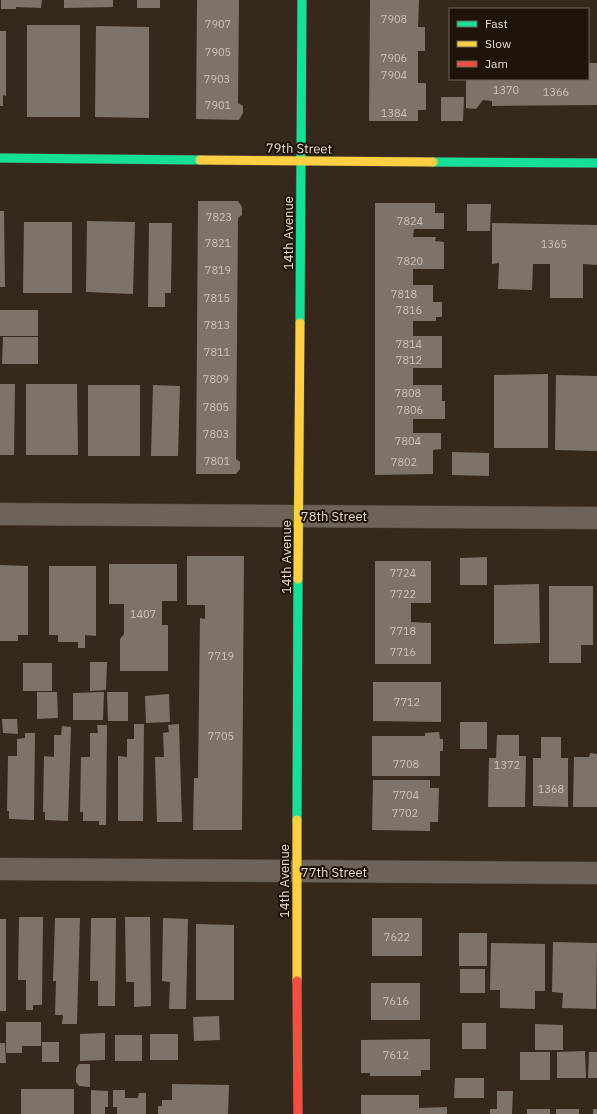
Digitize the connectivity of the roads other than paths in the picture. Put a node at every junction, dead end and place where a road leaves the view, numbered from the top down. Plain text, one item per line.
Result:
1 (302, 0) edge
2 (0, 158) edge
3 (302, 161) junction
4 (597, 163) edge
5 (0, 514) edge
6 (299, 516) junction
7 (597, 518) edge
8 (0, 869) edge
9 (296, 871) junction
10 (597, 873) edge
11 (298, 1114) edge

1 - 3 main road, 14th Avenue
2 - 3 main road, 79th Street
3 - 4 main road, 79th Street
3 - 6 main road, 14th Avenue
5 - 6 street, 78th Street
6 - 7 street, 78th Street
6 - 9 main road, 14th Avenue
8 - 9 street, 77th Street
9 - 10 street, 77th Street
9 - 11 main road, 14th Avenue

